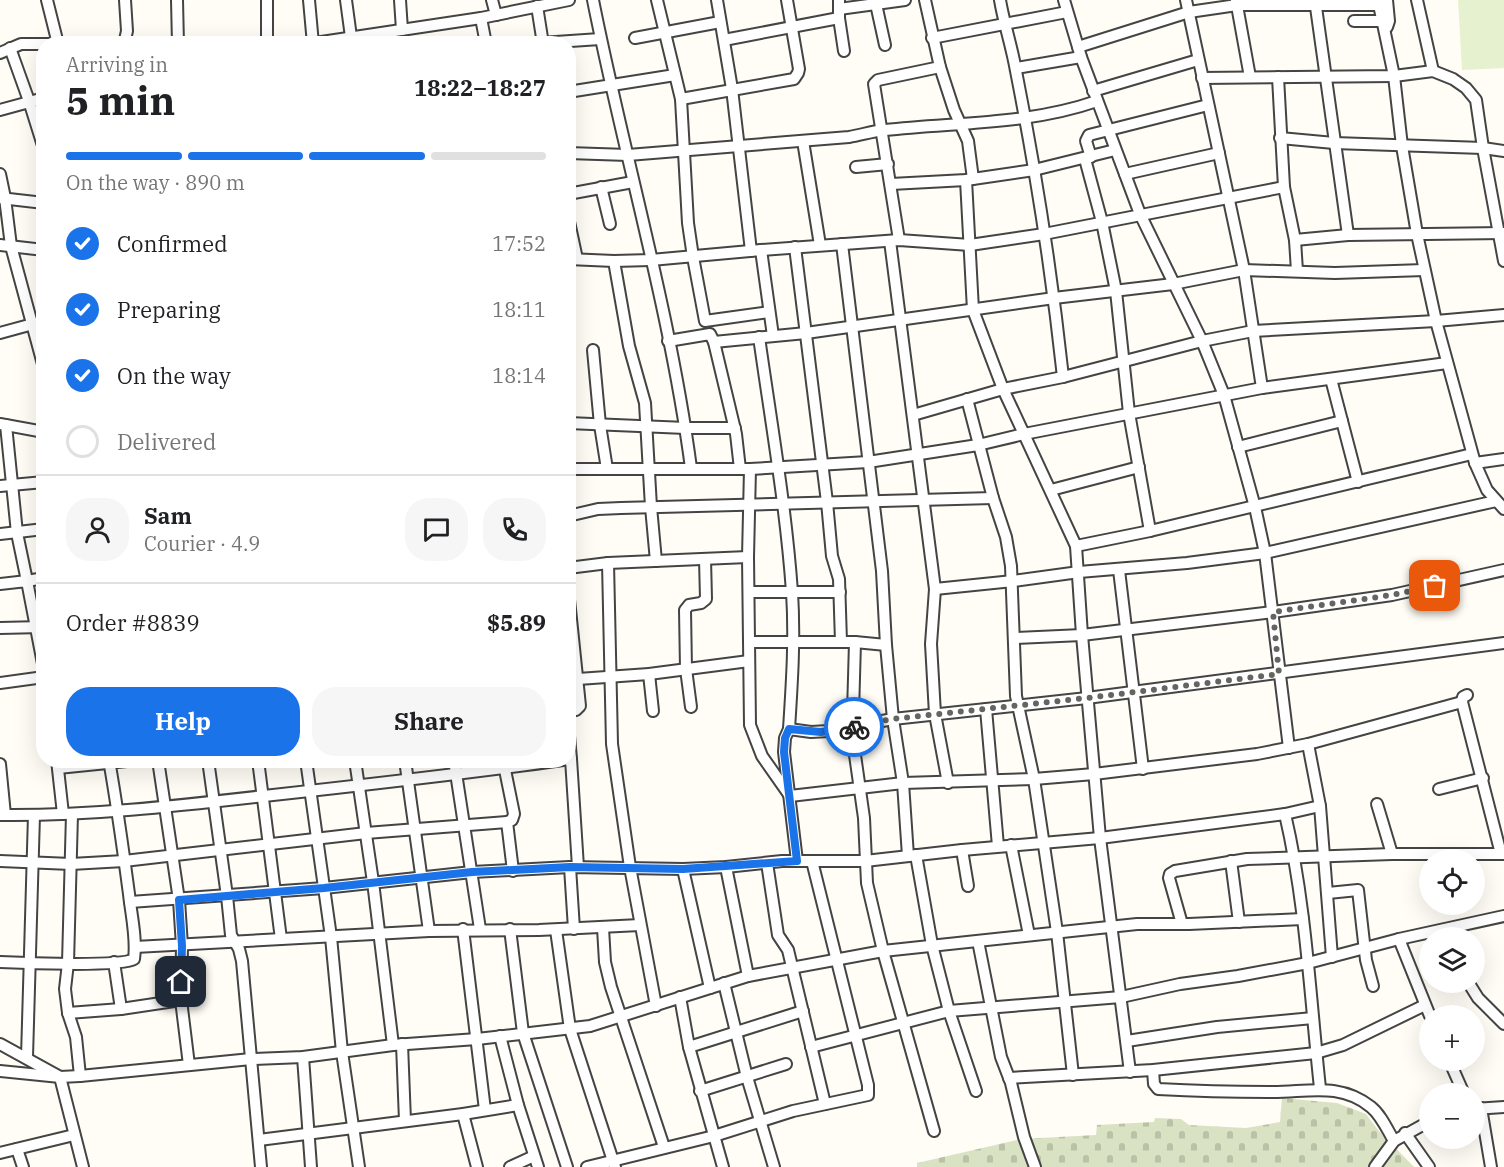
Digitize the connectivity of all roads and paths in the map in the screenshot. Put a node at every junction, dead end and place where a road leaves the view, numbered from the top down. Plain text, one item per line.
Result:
1 (47, 0) edge
2 (125, 0) edge
3 (177, 0) edge
4 (267, 0) edge
5 (309, 0) edge
6 (346, 0) edge
7 (400, 0) edge
8 (492, 0) edge
9 (568, 0) edge
10 (593, 0) edge
11 (657, 0) edge
12 (717, 0) edge
13 (787, 0) edge
14 (905, 0) edge
15 (925, 0) edge
16 (1000, 0) edge
17 (1064, 0) edge
18 (1186, 0) edge
19 (1418, 0) edge
20 (1236, 2) edge
21 (1381, 2) edge
22 (1316, 3) edge
23 (876, 4) junction
24 (537, 6) junction
25 (839, 9) edge
26 (1067, 12) junction
27 (1189, 12) junction
28 (496, 15) junction
29 (481, 18) junction
30 (1354, 21) dead end
31 (720, 22) junction
32 (1005, 24) junction
33 (1385, 24) junction
34 (792, 27) junction
35 (402, 30) junction
36 (665, 32) junction
37 (56, 36) edge
38 (126, 36) edge
39 (178, 36) edge
40 (267, 36) edge
41 (312, 36) edge
42 (351, 36) edge
43 (392, 36) edge
44 (484, 36) edge
45 (541, 36) edge
46 (635, 38) dead end
47 (932, 38) junction
48 (600, 39) junction
49 (724, 40) junction
50 (576, 41) edge
51 (36, 43) edge
52 (885, 45) dead end
53 (5, 51) edge
54 (844, 51) dead end
55 (1079, 52) junction
56 (1198, 60) junction
57 (940, 67) junction
58 (1016, 68) junction
59 (1433, 71) junction
60 (675, 75) junction
61 (1394, 76) junction
62 (1250, 77) junction
63 (1278, 77) junction
64 (1327, 77) junction
65 (1202, 78) junction
66 (611, 86) junction
67 (732, 89) junction
68 (576, 91) edge
69 (1095, 96) junction
70 (681, 99) junction
71 (36, 100) edge
72 (29, 101) junction
73 (1208, 105) junction
74 (0, 110) edge
75 (1025, 119) junction
76 (36, 123) edge
77 (961, 124) junction
78 (882, 130) junction
79 (1108, 130) junction
80 (1280, 138) junction
81 (803, 141) junction
82 (1334, 143) junction
83 (738, 145) junction
84 (1402, 146) junction
85 (1483, 148) junction
86 (683, 150) junction
87 (1115, 150) junction
88 (1504, 151) edge
89 (576, 153) edge
90 (1219, 153) junction
91 (628, 155) junction
92 (1088, 158) junction
93 (888, 164) junction
94 (856, 167) dead end
95 (1034, 170) junction
96 (0, 174) edge
97 (1125, 174) junction
98 (969, 180) junction
99 (633, 182) junction
100 (891, 184) junction
101 (601, 187) junction
102 (1284, 187) junction
103 (576, 192) edge
104 (3, 198) edge
105 (1228, 198) junction
106 (36, 202) edge
107 (1140, 214) junction
108 (1102, 222) junction
109 (610, 224) dead end
110 (1501, 233) edge
111 (1044, 234) junction
112 (1417, 234) junction
113 (1348, 235) junction
114 (1294, 240) junction
115 (895, 241) junction
116 (842, 244) junction
117 (5, 245) edge
118 (820, 245) junction
119 (970, 245) junction
120 (795, 247) junction
121 (36, 249) edge
122 (756, 250) junction
123 (693, 257) junction
124 (576, 259) edge
125 (651, 260) junction
126 (614, 261) junction
127 (1504, 261) edge
128 (1244, 270) junction
129 (1424, 270) junction
130 (1297, 271) junction
131 (1173, 284) junction
132 (1116, 291) junction
133 (1054, 298) junction
134 (973, 310) junction
135 (769, 312) junction
136 (1504, 315) edge
137 (900, 320) junction
138 (705, 321) junction
139 (1436, 321) junction
140 (36, 323) edge
141 (31, 324) junction
142 (852, 326) junction
143 (1253, 331) junction
144 (0, 333) edge
145 (806, 333) junction
146 (773, 336) junction
147 (759, 337) junction
148 (712, 338) junction
149 (668, 340) junction
150 (36, 341) edge
151 (1202, 341) junction
152 (593, 350) dead end
153 (1122, 361) junction
154 (1447, 363) junction
155 (1063, 378) junction
156 (1331, 379) junction
157 (1262, 388) junction
158 (1003, 389) junction
159 (1224, 395) junction
160 (966, 399) junction
161 (1130, 413) junction
162 (913, 415) junction
163 (1342, 421) junction
164 (576, 424) edge
165 (3, 425) edge
166 (600, 425) junction
167 (647, 425) junction
168 (686, 428) junction
169 (735, 428) junction
170 (36, 431) edge
171 (1024, 434) junction
172 (978, 445) junction
173 (1238, 447) junction
174 (918, 454) junction
175 (1474, 459) junction
176 (1504, 459) edge
177 (868, 462) junction
178 (823, 466) junction
179 (777, 467) junction
180 (1139, 467) junction
181 (691, 468) junction
182 (576, 469) edge
183 (607, 469) junction
184 (649, 469) junction
185 (745, 469) junction
186 (1358, 482) junction
187 (36, 483) edge
188 (5, 485) edge
189 (1051, 490) junction
190 (993, 498) junction
191 (924, 500) junction
192 (872, 501) junction
193 (827, 502) junction
194 (783, 503) junction
195 (749, 504) junction
196 (651, 507) junction
197 (1255, 507) junction
198 (1502, 507) edge
199 (576, 514) edge
200 (36, 530) edge
201 (1150, 531) junction
202 (17, 533) junction
203 (0, 534) edge
204 (1076, 546) junction
205 (1265, 553) junction
206 (748, 557) junction
207 (705, 559) junction
208 (656, 561) junction
209 (608, 563) junction
210 (576, 567) edge
211 (1119, 570) junction
212 (1504, 570) edge
213 (1079, 572) junction
214 (36, 579) edge
215 (27, 581) junction
216 (1013, 581) junction
217 (0, 584) edge
218 (935, 589) junction
219 (749, 592) junction
220 (792, 592) junction
221 (840, 592) junction
222 (1273, 612) junction
223 (36, 614) edge
224 (0, 628) edge
225 (36, 628) edge
226 (1127, 629) junction
227 (1082, 635) junction
228 (1014, 638) junction
229 (794, 641) junction
230 (750, 642) junction
231 (841, 642) junction
232 (855, 642) junction
233 (1504, 643) edge
234 (886, 645) junction
235 (576, 661) edge
236 (749, 661) junction
237 (686, 669) junction
238 (649, 674) junction
239 (1279, 674) junction
240 (610, 677) junction
241 (36, 678) edge
242 (578, 679) junction
243 (0, 683) edge
244 (1134, 692) junction
245 (1087, 698) junction
246 (1018, 705) junction
247 (691, 707) dead end
248 (986, 709) junction
249 (576, 710) edge
250 (652, 711) dead end
251 (935, 714) junction
252 (892, 719) junction
253 (851, 727) junction
254 (789, 729) junction
255 (1308, 744) junction
256 (1289, 748) junction
257 (0, 764) edge
258 (59, 768) edge
259 (110, 768) edge
260 (159, 768) edge
261 (209, 768) edge
262 (259, 768) edge
263 (307, 768) edge
264 (356, 768) edge
265 (406, 768) edge
266 (455, 768) edge
267 (485, 768) edge
268 (505, 768) edge
269 (568, 768) edge
270 (1143, 769) junction
271 (456, 774) junction
272 (1094, 774) junction
273 (1483, 778) junction
274 (1034, 779) junction
275 (408, 781) junction
276 (993, 781) junction
277 (903, 783) junction
278 (948, 783) junction
279 (359, 786) junction
280 (860, 787) junction
281 (1439, 789) dead end
282 (310, 791) junction
283 (263, 796) junction
284 (790, 796) junction
285 (213, 802) junction
286 (1377, 804) dead end
287 (1320, 806) junction
288 (166, 807) junction
289 (118, 812) junction
290 (67, 814) junction
291 (1285, 814) junction
292 (2, 815) edge
293 (34, 815) junction
294 (507, 822) junction
295 (464, 825) junction
296 (415, 829) junction
297 (366, 833) junction
298 (1100, 838) junction
299 (317, 839) junction
300 (1043, 843) junction
301 (269, 844) junction
302 (1011, 845) junction
303 (998, 846) junction
304 (221, 850) junction
305 (962, 850) junction
306 (1392, 854) junction
307 (1502, 854) edge
308 (172, 855) junction
309 (912, 856) junction
310 (1325, 857) junction
311 (1295, 858) junction
312 (0, 861) edge
313 (124, 861) junction
314 (797, 861) junction
315 (812, 861) junction
316 (866, 861) junction
317 (1231, 861) junction
318 (33, 863) junction
319 (767, 863) junction
320 (71, 864) junction
321 (574, 867) junction
322 (630, 867) junction
323 (726, 867) junction
324 (683, 869) junction
325 (513, 871) junction
326 (472, 872) junction
327 (422, 876) junction
328 (373, 882) junction
329 (968, 886) dead end
330 (324, 888) junction
331 (275, 892) junction
332 (1328, 893) junction
333 (228, 896) junction
334 (179, 900) junction
335 (130, 902) junction
336 (1504, 916) edge
337 (1303, 919) junction
338 (1239, 922) junction
339 (1182, 924) junction
340 (640, 926) junction
341 (1110, 927) junction
342 (1468, 927) edge
343 (603, 928) junction
344 (463, 929) junction
345 (480, 929) junction
346 (510, 929) junction
347 (574, 929) junction
348 (556, 930) junction
349 (429, 931) junction
350 (1057, 932) junction
351 (378, 933) junction
352 (1029, 935) junction
353 (331, 937) junction
354 (1419, 937) edge
355 (281, 939) junction
356 (1399, 939) junction
357 (978, 941) junction
358 (234, 942) junction
359 (932, 945) junction
360 (182, 946) junction
361 (135, 947) junction
362 (1364, 949) junction
363 (883, 951) junction
364 (1332, 957) junction
365 (837, 958) junction
366 (0, 962) edge
367 (114, 962) junction
368 (68, 963) junction
369 (1308, 963) junction
370 (30, 964) junction
371 (792, 967) junction
372 (748, 976) junction
373 (724, 983) junction
374 (1373, 986) dead end
375 (710, 988) junction
376 (1475, 993) edge
377 (681, 997) junction
378 (1121, 998) junction
379 (181, 1000) junction
380 (1066, 1002) junction
381 (1425, 1005) edge
382 (656, 1006) junction
383 (991, 1007) junction
384 (1419, 1008) edge
385 (121, 1009) junction
386 (802, 1011) junction
387 (949, 1011) junction
388 (69, 1013) junction
389 (620, 1018) junction
390 (1313, 1018) junction
391 (902, 1022) junction
392 (1504, 1024) edge
393 (570, 1029) junction
394 (736, 1032) junction
395 (523, 1034) junction
396 (500, 1036) junction
397 (855, 1036) junction
398 (477, 1039) junction
399 (1127, 1041) junction
400 (0, 1044) edge
401 (398, 1044) junction
402 (689, 1047) junction
403 (811, 1047) junction
404 (342, 1052) junction
405 (1316, 1053) junction
406 (303, 1057) junction
407 (27, 1058) junction
408 (251, 1059) junction
409 (786, 1064) dead end
410 (189, 1065) junction
411 (1153, 1070) junction
412 (0, 1071) edge
413 (1130, 1072) junction
414 (1073, 1075) junction
415 (60, 1077) junction
416 (80, 1077) junction
417 (747, 1077) junction
418 (1009, 1078) junction
419 (1320, 1088) junction
420 (700, 1091) junction
421 (976, 1091) dead end
422 (825, 1104) junction
423 (518, 1105) junction
424 (1504, 1107) edge
425 (1485, 1108) edge
426 (486, 1110) junction
427 (463, 1114) junction
428 (405, 1121) junction
429 (760, 1121) junction
430 (1419, 1126) edge
431 (352, 1128) junction
432 (934, 1131) dead end
433 (1406, 1133) junction
434 (308, 1134) junction
435 (74, 1135) junction
436 (714, 1136) junction
437 (258, 1140) junction
438 (1485, 1140) edge
439 (1394, 1141) junction
440 (664, 1147) junction
441 (17, 1149) junction
442 (0, 1153) edge
443 (536, 1161) edge
444 (614, 1164) edge
445 (770, 1166) edge
446 (23, 1167) edge
447 (83, 1167) edge
448 (261, 1167) edge
449 (311, 1167) edge
450 (359, 1167) edge
451 (477, 1167) edge
452 (510, 1167) edge
453 (567, 1167) edge
454 (587, 1167) edge
455 (723, 1167) edge
456 (1035, 1167) edge
457 (1375, 1167) edge
458 (1429, 1167) edge
459 (1491, 1167) edge

1 - 37 street
2 - 38 street
3 - 39 street
4 - 40 street
5 - 41 street
6 - 42 street
7 - 35 street
8 - 28 street
9 - 24 street
10 - 48 street
11 - 36 street
12 - 31 street
13 - 34 street
14 - 23 street
15 - 47 street
16 - 32 street
17 - 26 street
18 - 27 street
19 - 59 street
20 - 22 street
20 - 27 street
20 - 62 street
21 - 22 street
21 - 33 street
22 - 64 street
23 - 25 street
23 - 52 street
24 - 28 street
24 - 45 street
25 - 34 street
25 - 54 street
26 - 32 street
26 - 55 street
27 - 55 street
27 - 56 street
28 - 29 street
29 - 35 street
29 - 44 street
30 - 33 street
31 - 36 street
31 - 49 street
32 - 47 street
32 - 58 street
33 - 61 street
34 - 49 street
34 - 67 street
35 - 43 street
36 - 46 street
36 - 60 street
47 - 57 street
48 - 50 street
48 - 66 street
49 - 67 street
51 - 53 street
53 - 72 street
55 - 58 street
55 - 69 street
56 - 65 street
56 - 69 street
57 - 77 street
57 - 78 street
58 - 75 street
59 - 61 street
59 - 85 street
60 - 66 street
60 - 70 street
61 - 64 street
61 - 84 street
62 - 63 street
62 - 65 street
63 - 64 street
63 - 80 street
64 - 82 street
65 - 73 street
66 - 68 street
66 - 91 street
67 - 70 street
67 - 83 street
69 - 75 street
69 - 79 street
70 - 86 street
71 - 72 street
72 - 74 street
72 - 76 street
73 - 79 street
73 - 90 street
75 - 77 street
75 - 95 street
77 - 78 street
77 - 98 street
78 - 81 street
78 - 93 street
79 - 87 street
79 - 92 street
80 - 82 street
80 - 102 street
81 - 83 street
81 - 118 street
82 - 84 street
82 - 113 street
83 - 86 street
83 - 122 street
84 - 85 street
84 - 112 street
85 - 88 street
85 - 110 street
86 - 91 street
86 - 123 street
87 - 92 street
87 - 97 street
89 - 91 street
90 - 97 street
90 - 105 street
91 - 99 street
92 - 95 street
92 - 108 street
93 - 94 street
93 - 100 street
95 - 98 street
95 - 111 street
96 - 104 street
97 - 107 street
98 - 100 street
98 - 119 street
99 - 101 street
99 - 125 street
100 - 115 street
101 - 103 street
101 - 109 street
102 - 105 street
102 - 114 street
104 - 106 street
104 - 117 street
105 - 107 street
105 - 128 street
107 - 108 street
107 - 131 street
108 - 111 street
108 - 132 street
110 - 112 street
110 - 127 street
111 - 119 street
111 - 133 street
112 - 113 street
112 - 129 street
113 - 114 street
114 - 130 street
115 - 116 street
115 - 119 street
115 - 137 street
116 - 118 street
116 - 142 street
117 - 121 street
117 - 141 street
118 - 120 street
119 - 134 street
120 - 122 street
120 - 145 street
122 - 123 street
122 - 135 street
123 - 125 street
123 - 138 street
124 - 126 street
125 - 126 street
125 - 149 street
126 - 167 street
128 - 130 street
128 - 131 street
128 - 143 street
129 - 130 street
129 - 139 street
131 - 132 street
131 - 151 street
132 - 133 street
132 - 153 street
133 - 134 street
133 - 155 street
134 - 137 street
134 - 158 street
135 - 138 street
135 - 146 street
136 - 139 street
137 - 142 street
137 - 162 street
138 - 148 street
139 - 143 street
139 - 154 street
140 - 141 street
141 - 144 street
141 - 150 street
142 - 145 street
142 - 177 street
143 - 151 street
143 - 157 street
145 - 146 street
145 - 178 street
146 - 147 street
147 - 148 street
147 - 179 street
148 - 149 street
148 - 169 street
149 - 168 street
151 - 153 street
151 - 159 street
152 - 166 street
153 - 155 street
153 - 161 street
154 - 156 street
154 - 175 street
155 - 158 street
156 - 157 street
156 - 163 street
157 - 159 street
158 - 160 street
158 - 171 street
159 - 161 street
159 - 173 street
160 - 162 street
160 - 172 street
161 - 171 street
161 - 180 street
162 - 174 street
163 - 173 street
163 - 186 street
164 - 166 street
165 - 170 street
165 - 188 street
166 - 167 street
166 - 183 street
167 - 168 street
167 - 184 street
168 - 169 street
168 - 181 street
169 - 185 street
171 - 172 street
171 - 189 street
172 - 174 street
172 - 190 street
173 - 197 street
174 - 177 street
174 - 191 street
175 - 176 street
175 - 186 street
175 - 198 street
177 - 178 street
177 - 192 street
178 - 179 street
178 - 193 street
179 - 185 street
179 - 194 street
180 - 189 street
180 - 201 street
181 - 184 street
181 - 185 street
182 - 183 street
183 - 184 street
184 - 196 street
185 - 195 street
186 - 197 street
187 - 188 street
188 - 202 street
189 - 204 street
190 - 191 street
190 - 216 street
191 - 192 street
191 - 218 street
192 - 193 street
192 - 234 street
193 - 194 street
193 - 221 street
194 - 195 street
194 - 220 street
195 - 196 street
195 - 206 street
196 - 199 street
196 - 208 street
197 - 201 street
197 - 205 street
198 - 205 street
200 - 202 street
201 - 204 street
202 - 203 street
202 - 215 street
204 - 213 street
205 - 211 street
205 - 222 street
206 - 207 street
206 - 219 street
207 - 208 street
207 - 237 street
208 - 209 street
209 - 210 street
209 - 240 street
211 - 213 street
211 - 226 street
212 - 222 street
213 - 216 street
213 - 227 street
214 - 215 street
215 - 217 street
215 - 223 street
216 - 218 street
216 - 228 street
218 - 251 street
219 - 220 street
219 - 230 street
220 - 221 street
220 - 229 street
221 - 231 street
222 - 226 street
222 - 239 street
224 - 225 street
226 - 227 street
226 - 244 street
227 - 228 street
227 - 245 street
228 - 246 street
229 - 230 street
229 - 231 street
229 - 254 street
230 - 236 street
231 - 232 street
232 - 234 street
232 - 253 street
233 - 239 street
234 - 252 street
235 - 242 street
236 - 237 street
236 - 284 street
237 - 238 street
237 - 247 street
238 - 240 street
238 - 250 street
239 - 244 street
239 - 256 street
240 - 242 street
240 - 322 street
241 - 243 street
242 - 249 street
244 - 245 street
244 - 270 street
245 - 246 street
245 - 272 street
246 - 248 street
246 - 274 street
248 - 251 street
248 - 276 street
251 - 252 street
251 - 278 street
252 - 253 street
252 - 277 street
253 - 254 street
253 - 280 street
254 - 284 street
255 - 256 street
255 - 273 street
255 - 287 street
256 - 270 street
257 - 292 street
258 - 290 street
259 - 289 street
260 - 288 street
261 - 285 street
262 - 283 street
263 - 282 street
264 - 279 street
265 - 275 street
266 - 271 street
267 - 271 street
268 - 294 street
269 - 321 street
270 - 272 street
271 - 275 street
271 - 295 street
272 - 274 street
272 - 298 street
273 - 281 street
273 - 307 street
274 - 276 street
274 - 300 street
275 - 279 street
275 - 296 street
276 - 278 street
276 - 303 street
277 - 278 street
277 - 280 street
277 - 309 street
279 - 282 street
279 - 297 street
280 - 284 street
280 - 316 street
282 - 283 street
282 - 299 street
283 - 285 street
283 - 301 street
284 - 314 street
285 - 288 street
285 - 304 street
286 - 306 street
287 - 291 street
287 - 310 street
288 - 289 street
288 - 308 street
289 - 290 street
289 - 313 street
290 - 293 street
290 - 320 street
291 - 298 street
291 - 311 street
292 - 293 street
293 - 318 street
294 - 295 street
294 - 325 street
295 - 296 street
295 - 326 street
296 - 297 street
296 - 327 street
297 - 299 street
297 - 328 street
298 - 300 street
298 - 341 street
299 - 301 street
299 - 330 street
300 - 302 street
300 - 350 street
301 - 304 street
301 - 331 street
302 - 303 street
302 - 352 street
303 - 305 street
304 - 308 street
304 - 333 street
305 - 309 street
305 - 329 street
306 - 307 street
306 - 310 street
308 - 313 street
308 - 334 street
309 - 316 street
309 - 359 street
310 - 311 street
310 - 332 street
311 - 317 street
311 - 337 street
312 - 318 street
313 - 320 street
313 - 335 street
314 - 315 street
314 - 319 street
315 - 316 street
315 - 365 street
316 - 363 street
317 - 338 street
317 - 339 street
318 - 320 street
318 - 370 street
319 - 323 street
319 - 371 street
320 - 368 street
321 - 322 street
321 - 325 street
321 - 347 street
322 - 324 street
322 - 340 street
323 - 324 street
323 - 372 street
324 - 375 street
325 - 326 street
326 - 327 street
326 - 345 street
327 - 328 street
327 - 349 street
328 - 330 street
328 - 351 street
330 - 331 street
330 - 353 street
331 - 333 street
331 - 355 street
332 - 362 street
332 - 364 street
333 - 334 street
333 - 358 street
334 - 335 street
334 - 360 street
335 - 361 street
336 - 342 street
337 - 338 street
337 - 369 street
338 - 339 street
339 - 341 street
340 - 343 street
340 - 382 street
341 - 350 street
341 - 378 street
343 - 347 street
343 - 389 street
344 - 345 street
344 - 349 street
344 - 398 street
345 - 346 street
346 - 348 street
346 - 395 street
347 - 348 street
348 - 393 street
349 - 351 street
350 - 352 street
350 - 380 street
351 - 353 street
351 - 401 street
352 - 357 street
353 - 355 street
353 - 404 street
354 - 356 street
355 - 358 street
356 - 362 street
356 - 381 street
357 - 359 street
357 - 383 street
358 - 360 street
358 - 408 street
359 - 363 street
359 - 387 street
360 - 361 street
360 - 379 street
361 - 367 street
362 - 364 street
362 - 374 street
363 - 365 street
363 - 391 street
364 - 369 street
365 - 371 street
365 - 397 street
366 - 370 street
367 - 368 street
367 - 385 street
368 - 370 street
368 - 388 street
369 - 378 street
369 - 390 street
370 - 407 street
371 - 372 street
371 - 386 street
372 - 373 street
373 - 375 street
373 - 394 street
375 - 377 street
376 - 392 street
377 - 382 street
377 - 402 street
378 - 380 street
378 - 399 street
379 - 385 street
379 - 410 street
380 - 383 street
380 - 414 street
382 - 389 street
383 - 387 street
383 - 418 street
384 - 405 street
385 - 388 street
386 - 394 street
386 - 403 street
387 - 391 street
387 - 421 street
388 - 416 street
389 - 393 street
389 - 440 street
390 - 399 street
390 - 405 street
391 - 397 street
391 - 432 street
393 - 395 street
393 - 444 street
394 - 402 street
394 - 417 street
395 - 396 street
395 - 453 street
396 - 398 street
396 - 423 street
397 - 403 street
397 - 422 street
398 - 401 street
398 - 426 street
399 - 413 street
400 - 407 street
401 - 404 street
401 - 428 street
402 - 420 street
403 - 422 street
404 - 406 street
404 - 431 street
405 - 411 street
405 - 419 street
406 - 408 street
406 - 434 street
407 - 415 street
408 - 410 street
408 - 437 street
409 - 417 street
410 - 416 street
411 - 413 street
411 - 419 street
412 - 415 street
413 - 414 street
414 - 418 street
415 - 416 street
415 - 435 street
417 - 420 street
417 - 429 street
418 - 456 street
419 - 439 street
420 - 436 street
422 - 429 street
423 - 426 street
423 - 443 street
424 - 425 street
426 - 427 street
427 - 428 street
427 - 451 street
428 - 431 street
429 - 436 street
429 - 445 street
430 - 433 street
431 - 434 street
431 - 450 street
433 - 439 street
433 - 458 street
434 - 437 street
434 - 449 street
435 - 441 street
435 - 447 street
436 - 440 street
436 - 455 street
437 - 448 street
438 - 459 street
439 - 457 street
440 - 444 street
441 - 442 street
441 - 446 street
443 - 452 street
444 - 454 street

